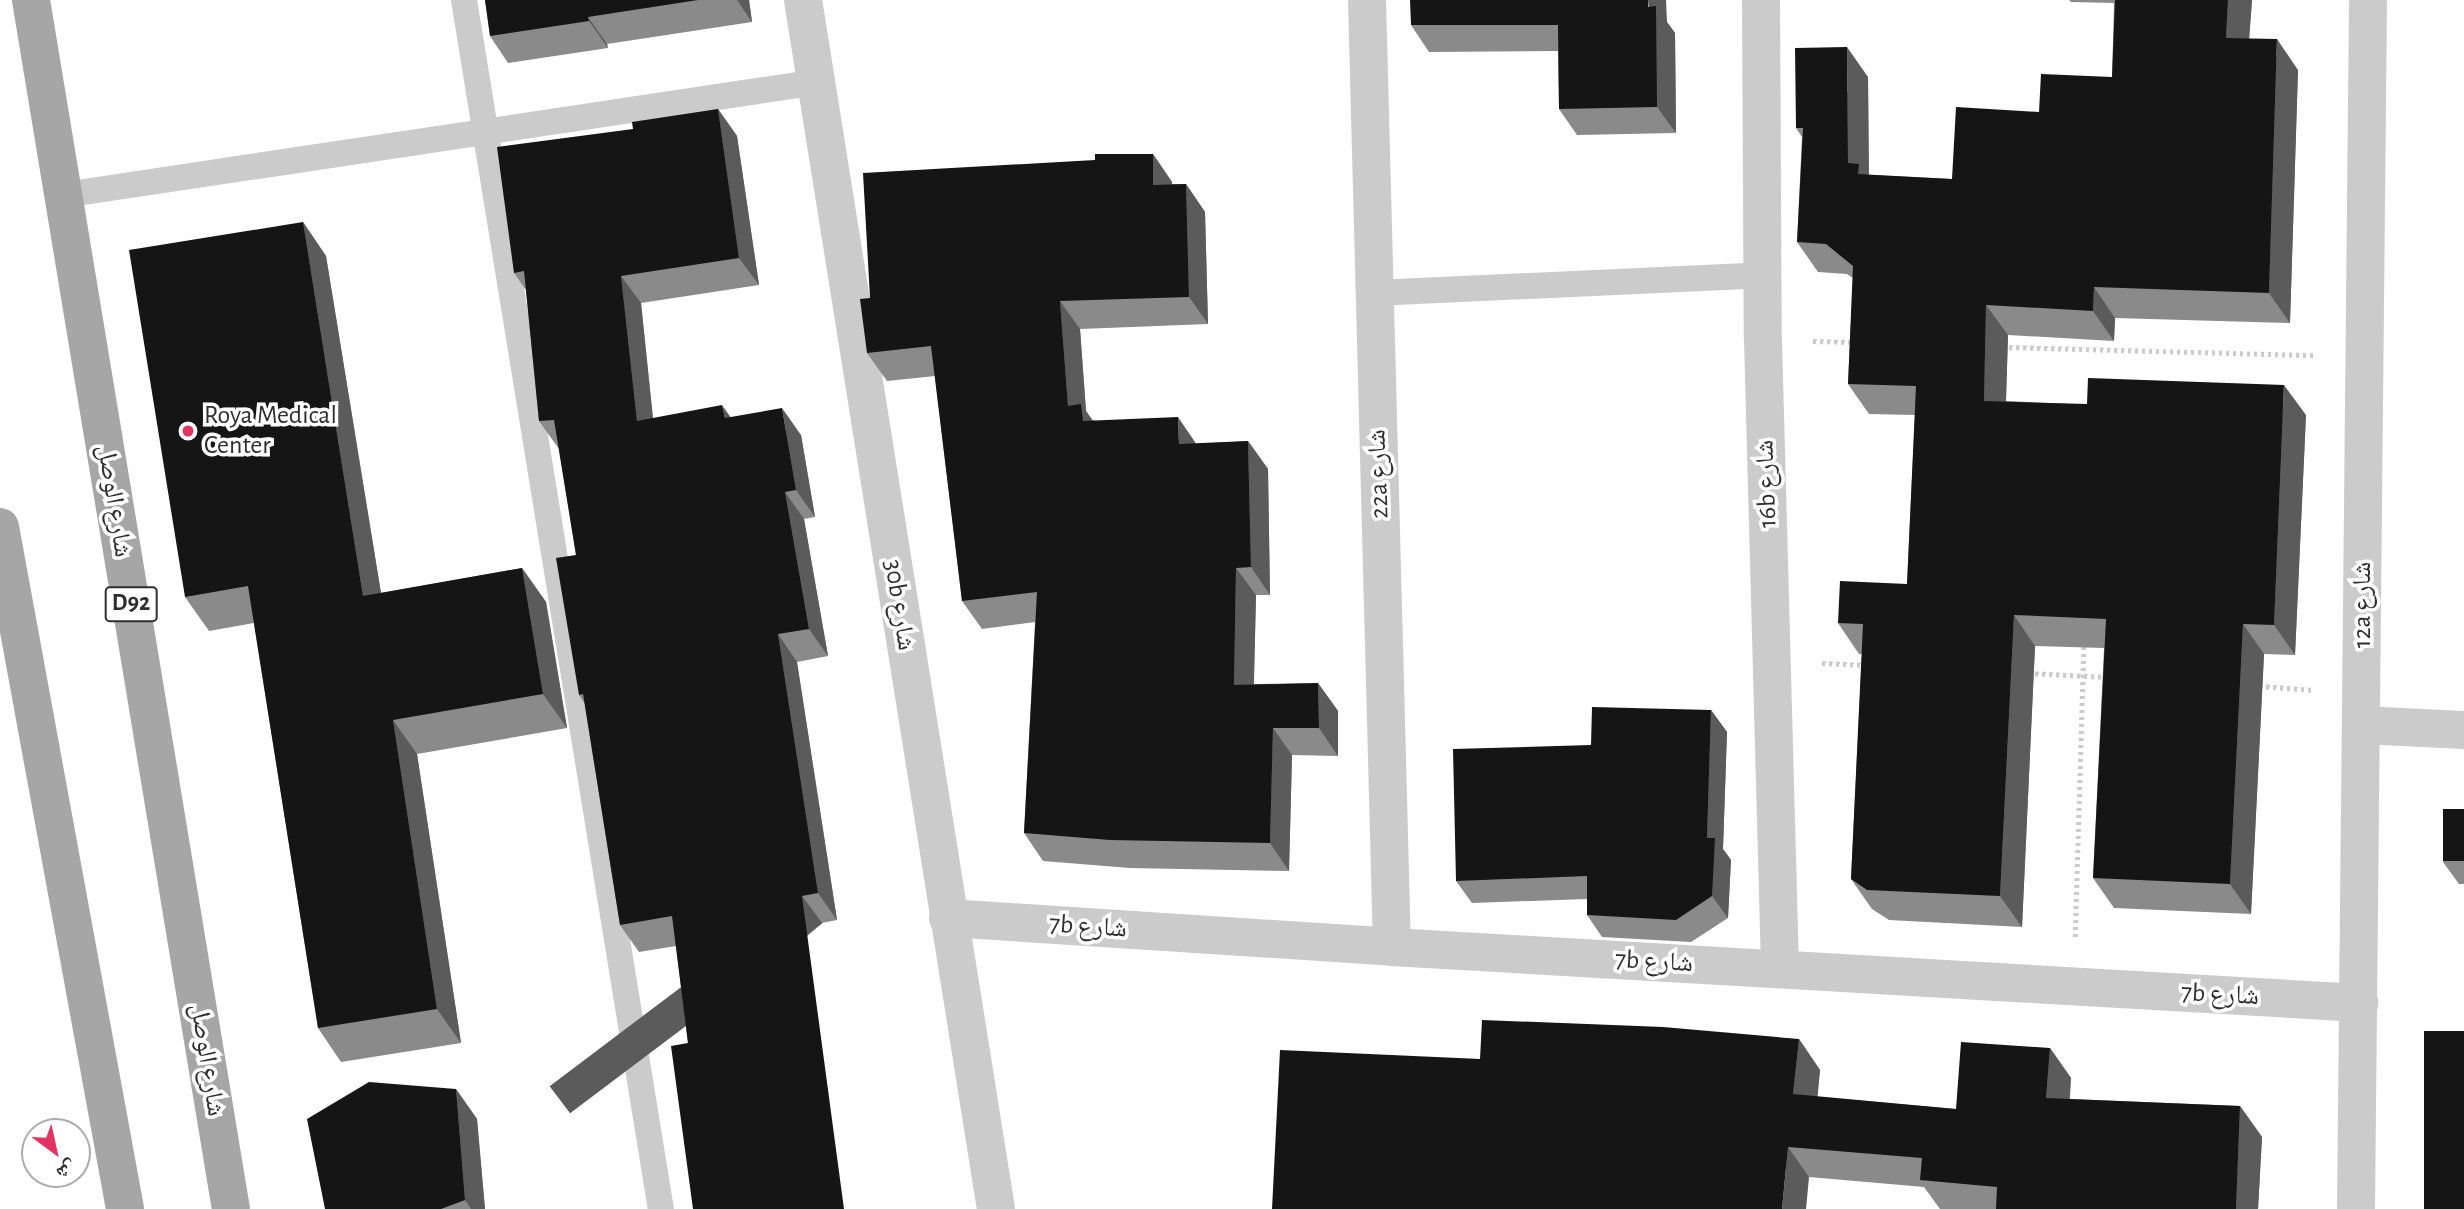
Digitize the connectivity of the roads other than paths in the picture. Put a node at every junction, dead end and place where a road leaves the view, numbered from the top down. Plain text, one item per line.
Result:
1 (31, 0) edge
2 (464, 0) edge
3 (803, 0) edge
4 (1367, 0) edge
5 (1760, 0) edge
6 (2368, 0) edge
7 (817, 82) junction
8 (485, 131) junction
9 (64, 195) junction
10 (1763, 275) junction
11 (1374, 292) junction
12 (0, 527) edge
13 (2362, 709) junction
14 (2464, 730) edge
15 (948, 918) junction
16 (1392, 947) junction
17 (1780, 969) junction
18 (2359, 1003) junction
19 (125, 1208) edge
20 (231, 1209) edge
21 (661, 1209) edge
22 (996, 1209) edge
23 (2356, 1209) edge

1 - 9 main road, شارع الوصل / D92
2 - 8 lane
3 - 7 street, 30b شارع
4 - 11 street, 22a شارع
5 - 10 street, 16b شارع
6 - 13 street, 12a شارع
7 - 8 lane
7 - 15 street, 30b شارع
8 - 9 lane
8 - 21 lane
9 - 20 main road, شارع الوصل / D92
10 - 11 lane
10 - 17 street, 16b شارع
11 - 16 street, 22a شارع
12 - 19 main road
13 - 14 street
13 - 18 street, 12a شارع
15 - 16 street, 7b شارع
15 - 22 street, 30b شارع
16 - 17 street, 7b شارع
17 - 18 street, 7b شارع
18 - 23 street, 12a شارع

